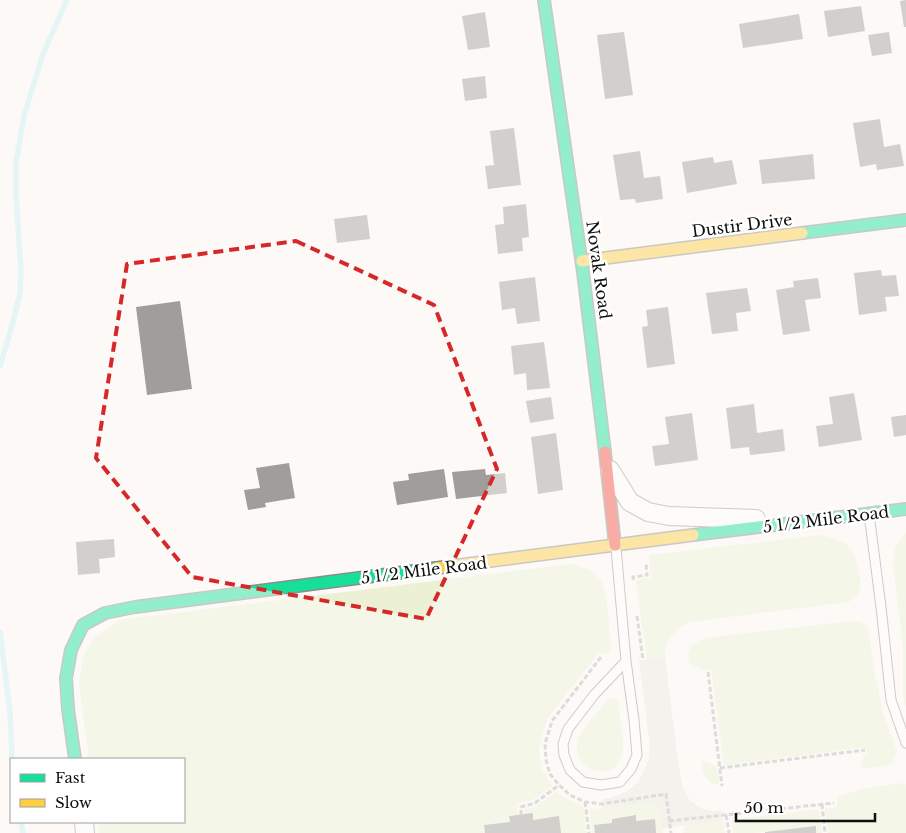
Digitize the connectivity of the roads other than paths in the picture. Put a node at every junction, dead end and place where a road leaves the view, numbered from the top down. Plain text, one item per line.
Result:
1 (544, 0) edge
2 (906, 220) edge
3 (582, 262) junction
4 (608, 467) junction
5 (906, 509) edge
6 (869, 514) junction
7 (814, 521) junction
8 (615, 545) junction
9 (626, 660) junction
10 (906, 743) edge
11 (75, 758) edge

1 - 3 street, Novak Road
2 - 3 street, Dustir Drive
3 - 4 street, Novak Road
4 - 7 street
4 - 8 street, Novak Road
5 - 6 street, 5 1/2 Mile Road
6 - 7 street, 5 1/2 Mile Road
6 - 10 lane
7 - 8 street, 5 1/2 Mile Road
8 - 9 lane
8 - 11 street, 5 1/2 Mile Road
9 - 9 lane

